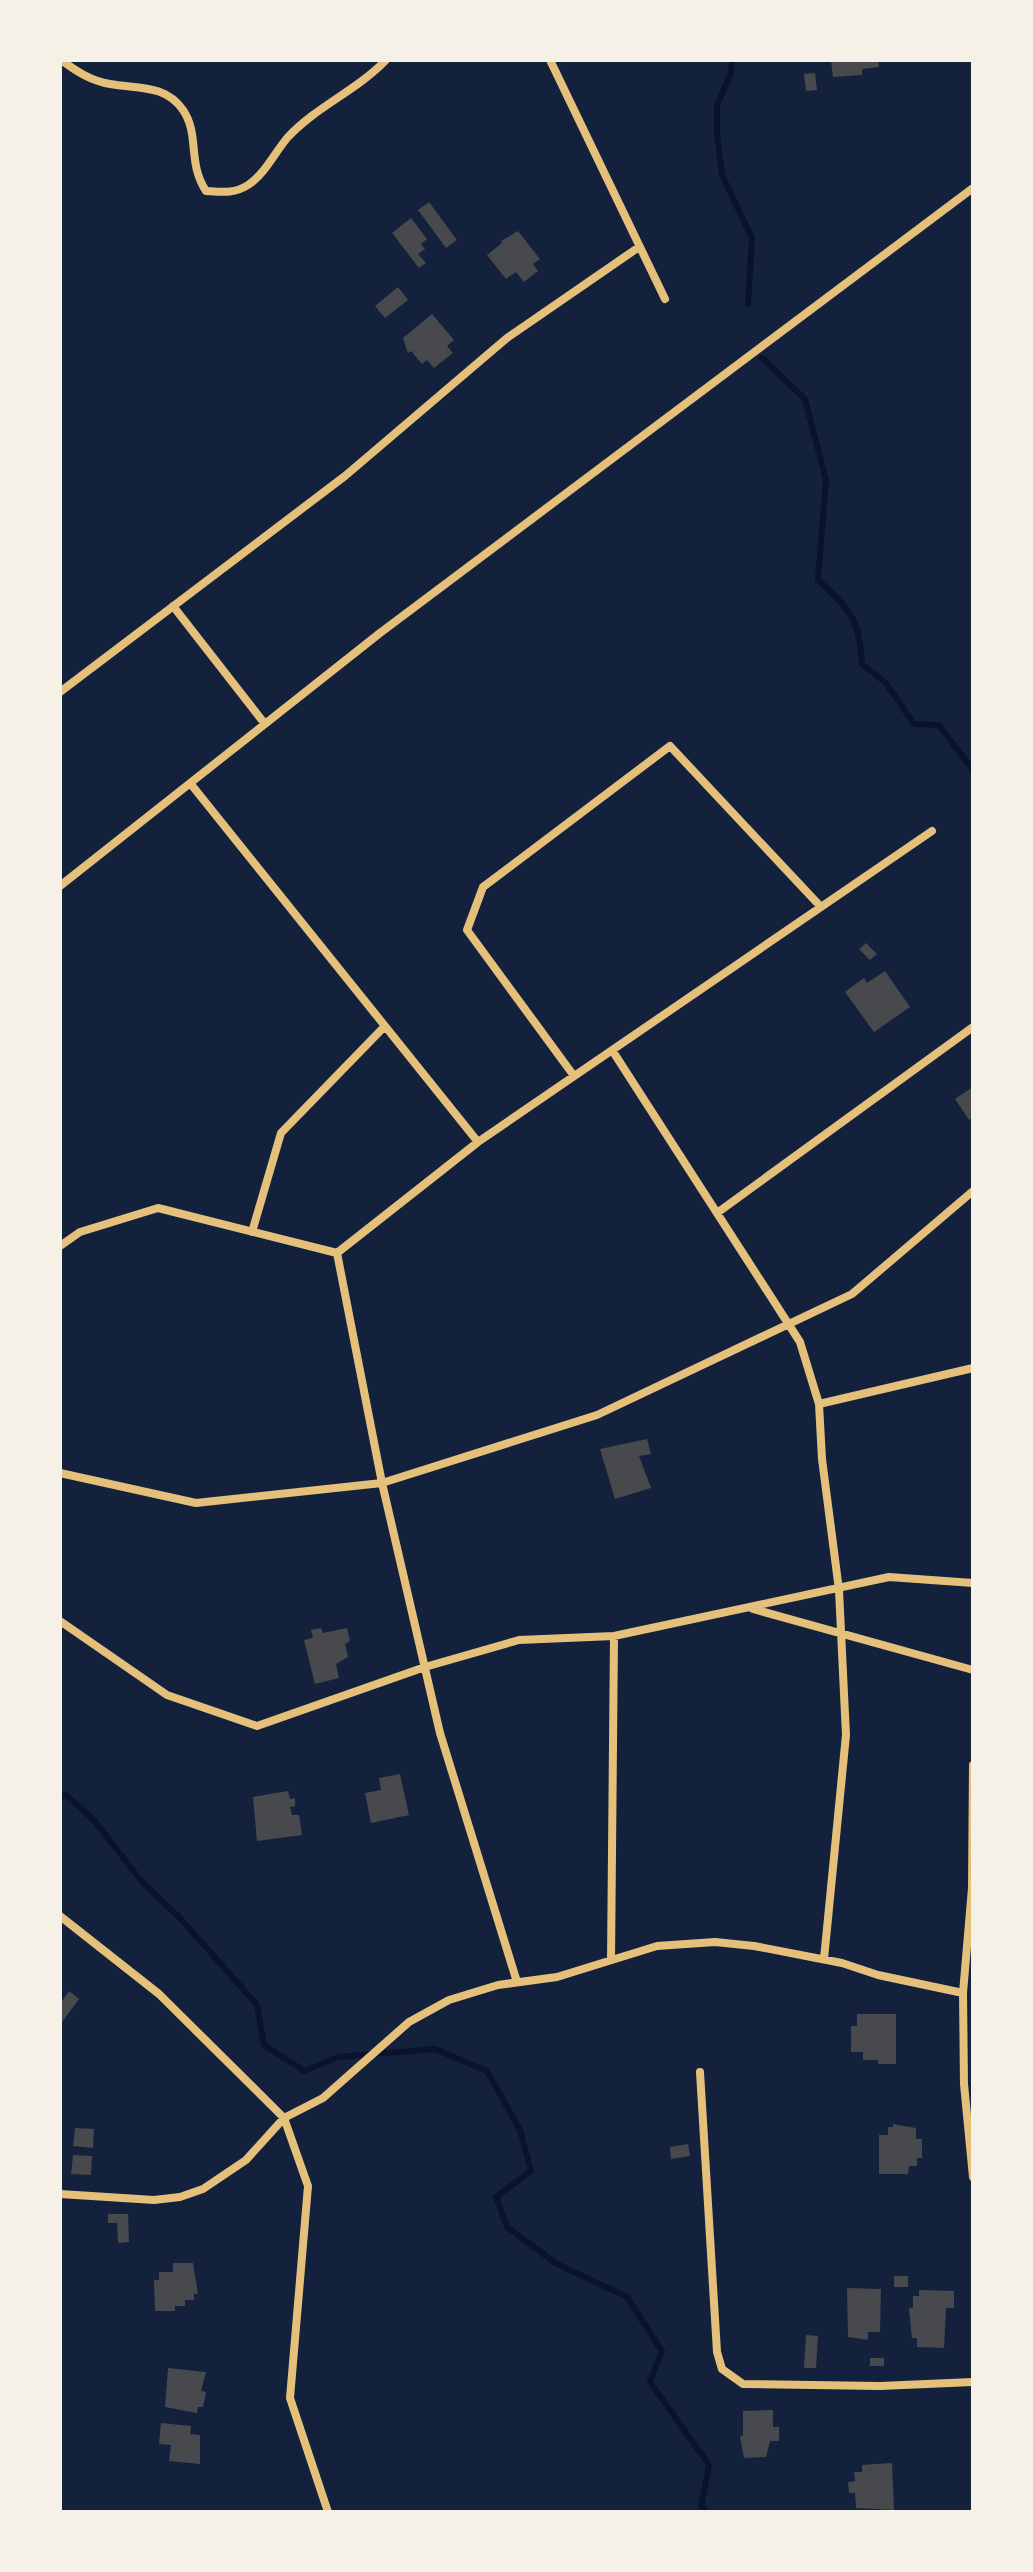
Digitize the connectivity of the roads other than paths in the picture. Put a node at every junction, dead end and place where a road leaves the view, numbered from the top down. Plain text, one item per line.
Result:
1 (61, 60) edge
2 (386, 60) edge
3 (550, 60) edge
4 (973, 188) edge
5 (639, 247) junction
6 (665, 299) dead end
7 (173, 606) junction
8 (60, 692) edge
9 (265, 724) junction
10 (190, 783) junction
11 (932, 831) dead end
12 (60, 886) edge
13 (821, 907) junction
14 (385, 1026) junction
15 (973, 1027) edge
16 (612, 1050) junction
17 (574, 1076) junction
18 (478, 1142) junction
19 (973, 1191) edge
20 (717, 1213) junction
21 (252, 1232) junction
22 (60, 1246) edge
23 (337, 1253) junction
24 (789, 1324) junction
25 (973, 1368) edge
26 (819, 1404) junction
27 (60, 1473) edge
28 (382, 1483) junction
29 (973, 1583) edge
30 (839, 1590) junction
31 (748, 1608) junction
32 (60, 1621) edge
33 (842, 1633) junction
34 (614, 1636) junction
35 (425, 1667) junction
36 (973, 1670) edge
37 (973, 1765) edge
38 (60, 1916) edge
39 (824, 1959) junction
40 (611, 1960) junction
41 (517, 1982) junction
42 (963, 1993) junction
43 (700, 2072) dead end
44 (284, 2118) junction
45 (973, 2177) edge
46 (60, 2194) edge
47 (973, 2382) edge
48 (328, 2512) edge

1 - 2 street
3 - 5 street
4 - 9 street
5 - 6 street
5 - 7 street
7 - 8 street
7 - 9 street
9 - 10 street
10 - 12 street
10 - 14 street
11 - 13 street
13 - 16 street
13 - 17 street
14 - 18 street
14 - 21 street
15 - 20 street
16 - 17 street
16 - 20 street
17 - 18 street
18 - 23 street
19 - 24 street
20 - 24 street
21 - 22 street
21 - 23 street
23 - 28 street
24 - 26 street
24 - 28 street
25 - 26 street
26 - 30 street
27 - 28 street
28 - 35 street
29 - 30 street
30 - 31 street
30 - 33 street
31 - 33 street
31 - 34 street
32 - 35 street
33 - 36 street
33 - 39 street
34 - 35 street
34 - 40 street
35 - 41 street
37 - 42 street
38 - 44 street
39 - 40 street
39 - 42 street
40 - 41 street
41 - 44 street
42 - 45 street
43 - 47 street
44 - 46 street
44 - 48 street

